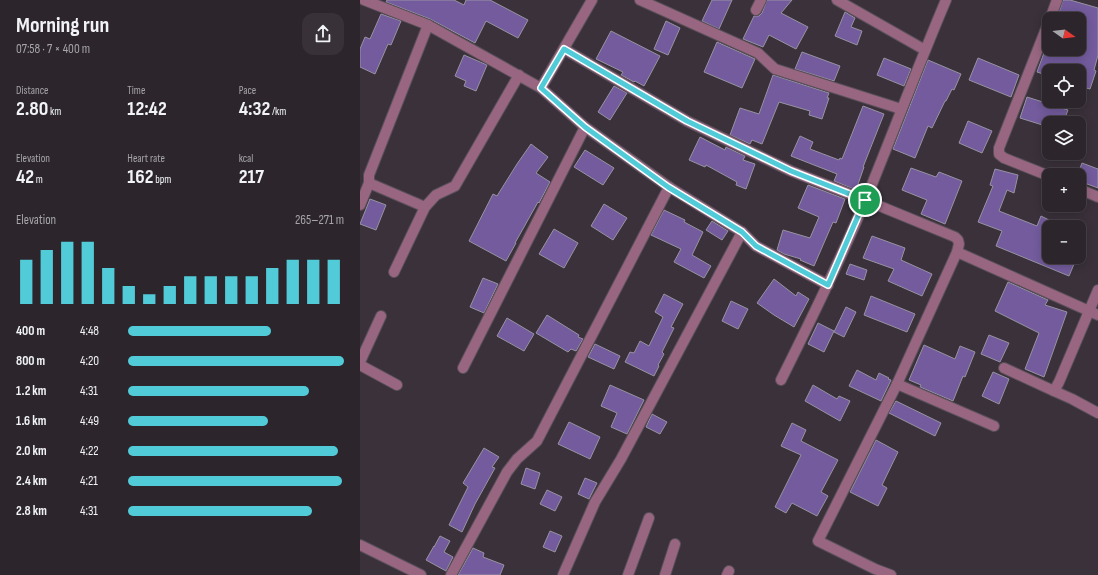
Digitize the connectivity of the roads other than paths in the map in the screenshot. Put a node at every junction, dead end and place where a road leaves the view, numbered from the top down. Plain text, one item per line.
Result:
1 (364, 0) edge
2 (592, 0) edge
3 (640, 0) edge
4 (761, 0) edge
5 (837, 0) edge
6 (946, 0) edge
7 (1057, 0) edge
8 (756, 10) dead end
9 (1052, 12) edge
10 (428, 25) junction
11 (1042, 38) edge
12 (564, 49) junction
13 (925, 50) junction
14 (519, 75) junction
15 (541, 88) junction
16 (901, 109) junction
17 (585, 127) junction
18 (1042, 173) edge
19 (366, 176) edge
20 (668, 187) junction
21 (1086, 192) edge
22 (1098, 197) edge
23 (865, 200) junction
24 (360, 204) edge
25 (425, 207) junction
26 (742, 232) junction
27 (957, 252) junction
28 (394, 272) dead end
29 (828, 285) junction
30 (1098, 290) edge
31 (1094, 313) edge
32 (381, 316) dead end
33 (360, 364) edge
34 (463, 368) dead end
35 (1004, 368) dead end
36 (781, 380) dead end
37 (897, 384) junction
38 (397, 385) dead end
39 (1054, 391) junction
40 (1098, 413) edge
41 (994, 426) dead end
42 (649, 518) dead end
43 (675, 544) dead end
44 (360, 545) edge
45 (421, 575) edge
46 (451, 575) edge
47 (563, 575) edge
48 (628, 575) edge
49 (664, 575) edge
50 (892, 575) edge

1 - 10 street
2 - 12 street
3 - 16 street
4 - 8 street
5 - 13 street
6 - 13 street
7 - 9 street
10 - 14 street
10 - 19 street
11 - 18 street
12 - 15 street
12 - 23 street
13 - 16 street
14 - 15 street
14 - 25 street
15 - 17 street
16 - 23 street
17 - 20 street
17 - 34 street
19 - 24 street
19 - 25 street
20 - 26 street
20 - 46 street
21 - 22 street
23 - 27 street
23 - 29 street
25 - 28 street
26 - 29 street
26 - 47 street
27 - 31 street
27 - 37 street
29 - 36 street
30 - 31 street
31 - 39 street
32 - 33 street
33 - 38 street
35 - 39 street
37 - 41 street
37 - 50 street
39 - 40 street
42 - 48 street
43 - 49 street
44 - 45 street

